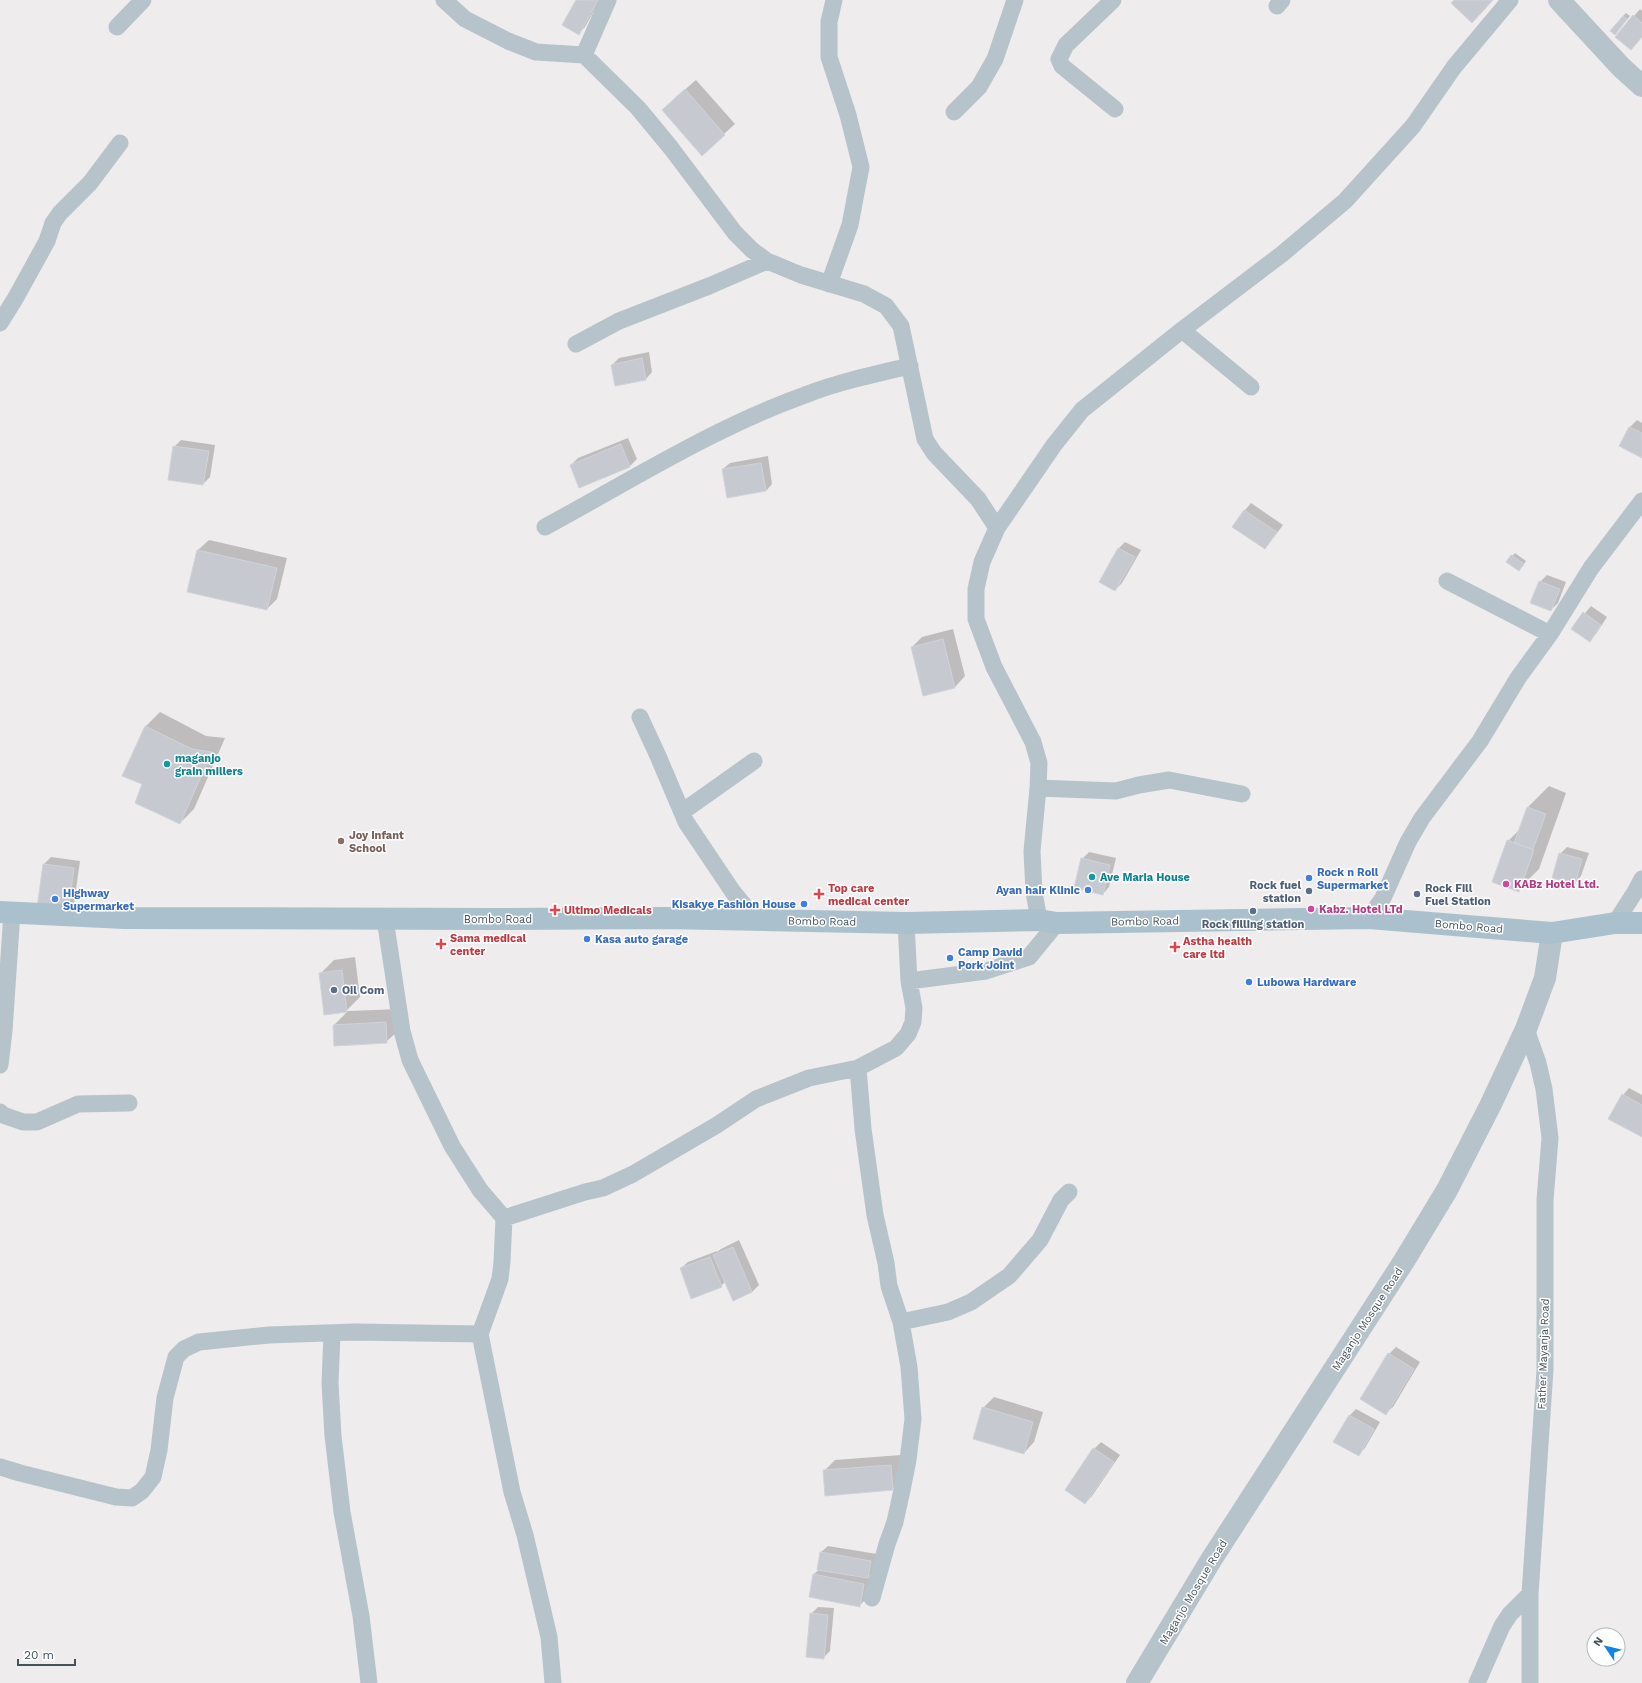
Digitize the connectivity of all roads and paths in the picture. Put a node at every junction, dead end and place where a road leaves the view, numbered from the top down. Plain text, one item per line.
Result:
1 (143, 0) edge
2 (444, 0) edge
3 (608, 0) edge
4 (834, 0) edge
5 (1015, 0) edge
6 (1113, 0) edge
7 (1510, 0) edge
8 (1559, 0) edge
9 (117, 27) dead end
10 (584, 55) junction
11 (1642, 86) edge
12 (1115, 109) dead end
13 (954, 112) dead end
14 (120, 144) dead end
15 (767, 261) junction
16 (829, 284) junction
17 (0, 322) edge
18 (1182, 330) junction
19 (576, 344) dead end
20 (910, 366) junction
21 (1251, 388) dead end
22 (1642, 501) edge
23 (545, 527) dead end
24 (997, 528) junction
25 (1447, 581) dead end
26 (1550, 634) junction
27 (640, 717) dead end
28 (754, 761) dead end
29 (1038, 788) junction
30 (1242, 794) dead end
31 (682, 812) junction
32 (1642, 879) edge
33 (6, 912) edge
34 (1369, 918) junction
35 (385, 919) junction
36 (756, 920) junction
37 (1048, 922) junction
38 (906, 923) junction
39 (1616, 923) junction
40 (1642, 923) edge
41 (1552, 933) junction
42 (909, 981) junction
43 (1526, 1029) junction
44 (0, 1065) edge
45 (858, 1068) junction
46 (129, 1103) dead end
47 (0, 1112) edge
48 (1069, 1192) dead end
49 (504, 1218) junction
50 (901, 1322) junction
51 (332, 1334) junction
52 (480, 1334) junction
53 (0, 1466) edge
54 (1530, 1594) junction
55 (872, 1598) dead end
56 (369, 1683) edge
57 (553, 1683) edge
58 (1136, 1683) edge
59 (1477, 1683) edge
60 (1530, 1683) edge

1 - 9 street
2 - 10 street
3 - 10 street
4 - 16 street
5 - 13 street
6 - 12 street
7 - 18 street
8 - 11 street
10 - 15 street
14 - 17 street
15 - 16 street
15 - 19 street
16 - 20 street
18 - 21 street
18 - 24 street
20 - 23 street
20 - 24 street
22 - 26 street
24 - 29 street
25 - 26 street
26 - 34 street
27 - 31 street
28 - 31 street
29 - 30 street
29 - 37 street
31 - 36 street
32 - 39 street
33 - 35 main road, Bombo Road
33 - 44 street
34 - 37 main road, Bombo Road
34 - 41 main road, Bombo Road
35 - 36 main road, Bombo Road
35 - 49 street
36 - 38 main road, Bombo Road
37 - 38 main road, Bombo Road
37 - 42 street
38 - 42 street
39 - 40 main road, Bombo Road
39 - 41 main road, Bombo Road
41 - 43 street, Maganjo Mosque Road
42 - 45 street
43 - 54 street, Father Mayanja Road
43 - 58 street, Maganjo Mosque Road
45 - 49 street
45 - 50 street
46 - 47 street
48 - 50 street
49 - 52 street
50 - 55 street
51 - 52 street
51 - 53 street
51 - 56 street
52 - 57 street
54 - 59 street
54 - 60 street, Father Mayanja Road

